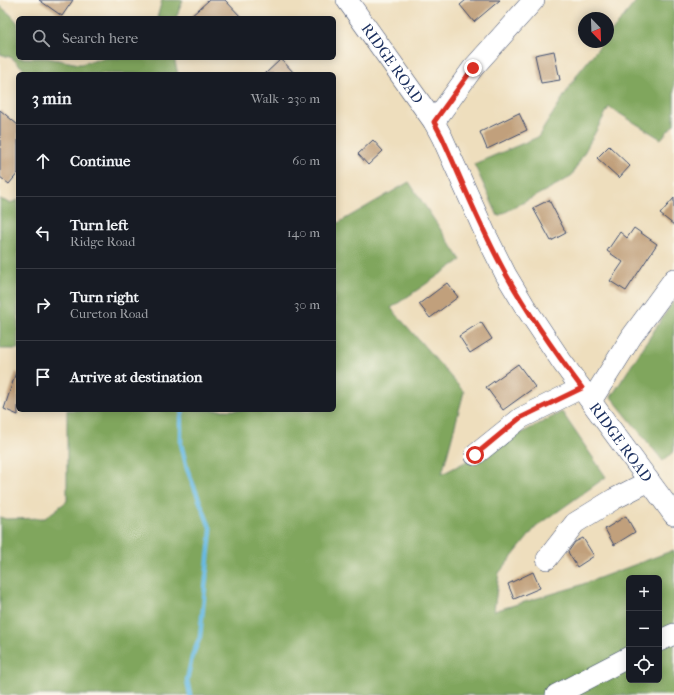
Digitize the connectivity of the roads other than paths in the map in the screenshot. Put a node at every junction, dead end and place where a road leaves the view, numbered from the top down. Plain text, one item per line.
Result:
1 (347, 0) edge
2 (534, 0) edge
3 (434, 122) junction
4 (674, 279) edge
5 (586, 394) junction
6 (475, 455) dead end
7 (649, 481) junction
8 (674, 515) edge
9 (547, 559) dead end
10 (674, 634) edge
11 (662, 640) edge
12 (626, 659) edge
13 (556, 695) edge

1 - 3 street, RIDGE ROAD
2 - 3 street
3 - 5 street, RIDGE ROAD
4 - 5 street
5 - 6 street
5 - 7 street, RIDGE ROAD
7 - 8 street, RIDGE ROAD
7 - 9 street
10 - 11 street
12 - 13 street

